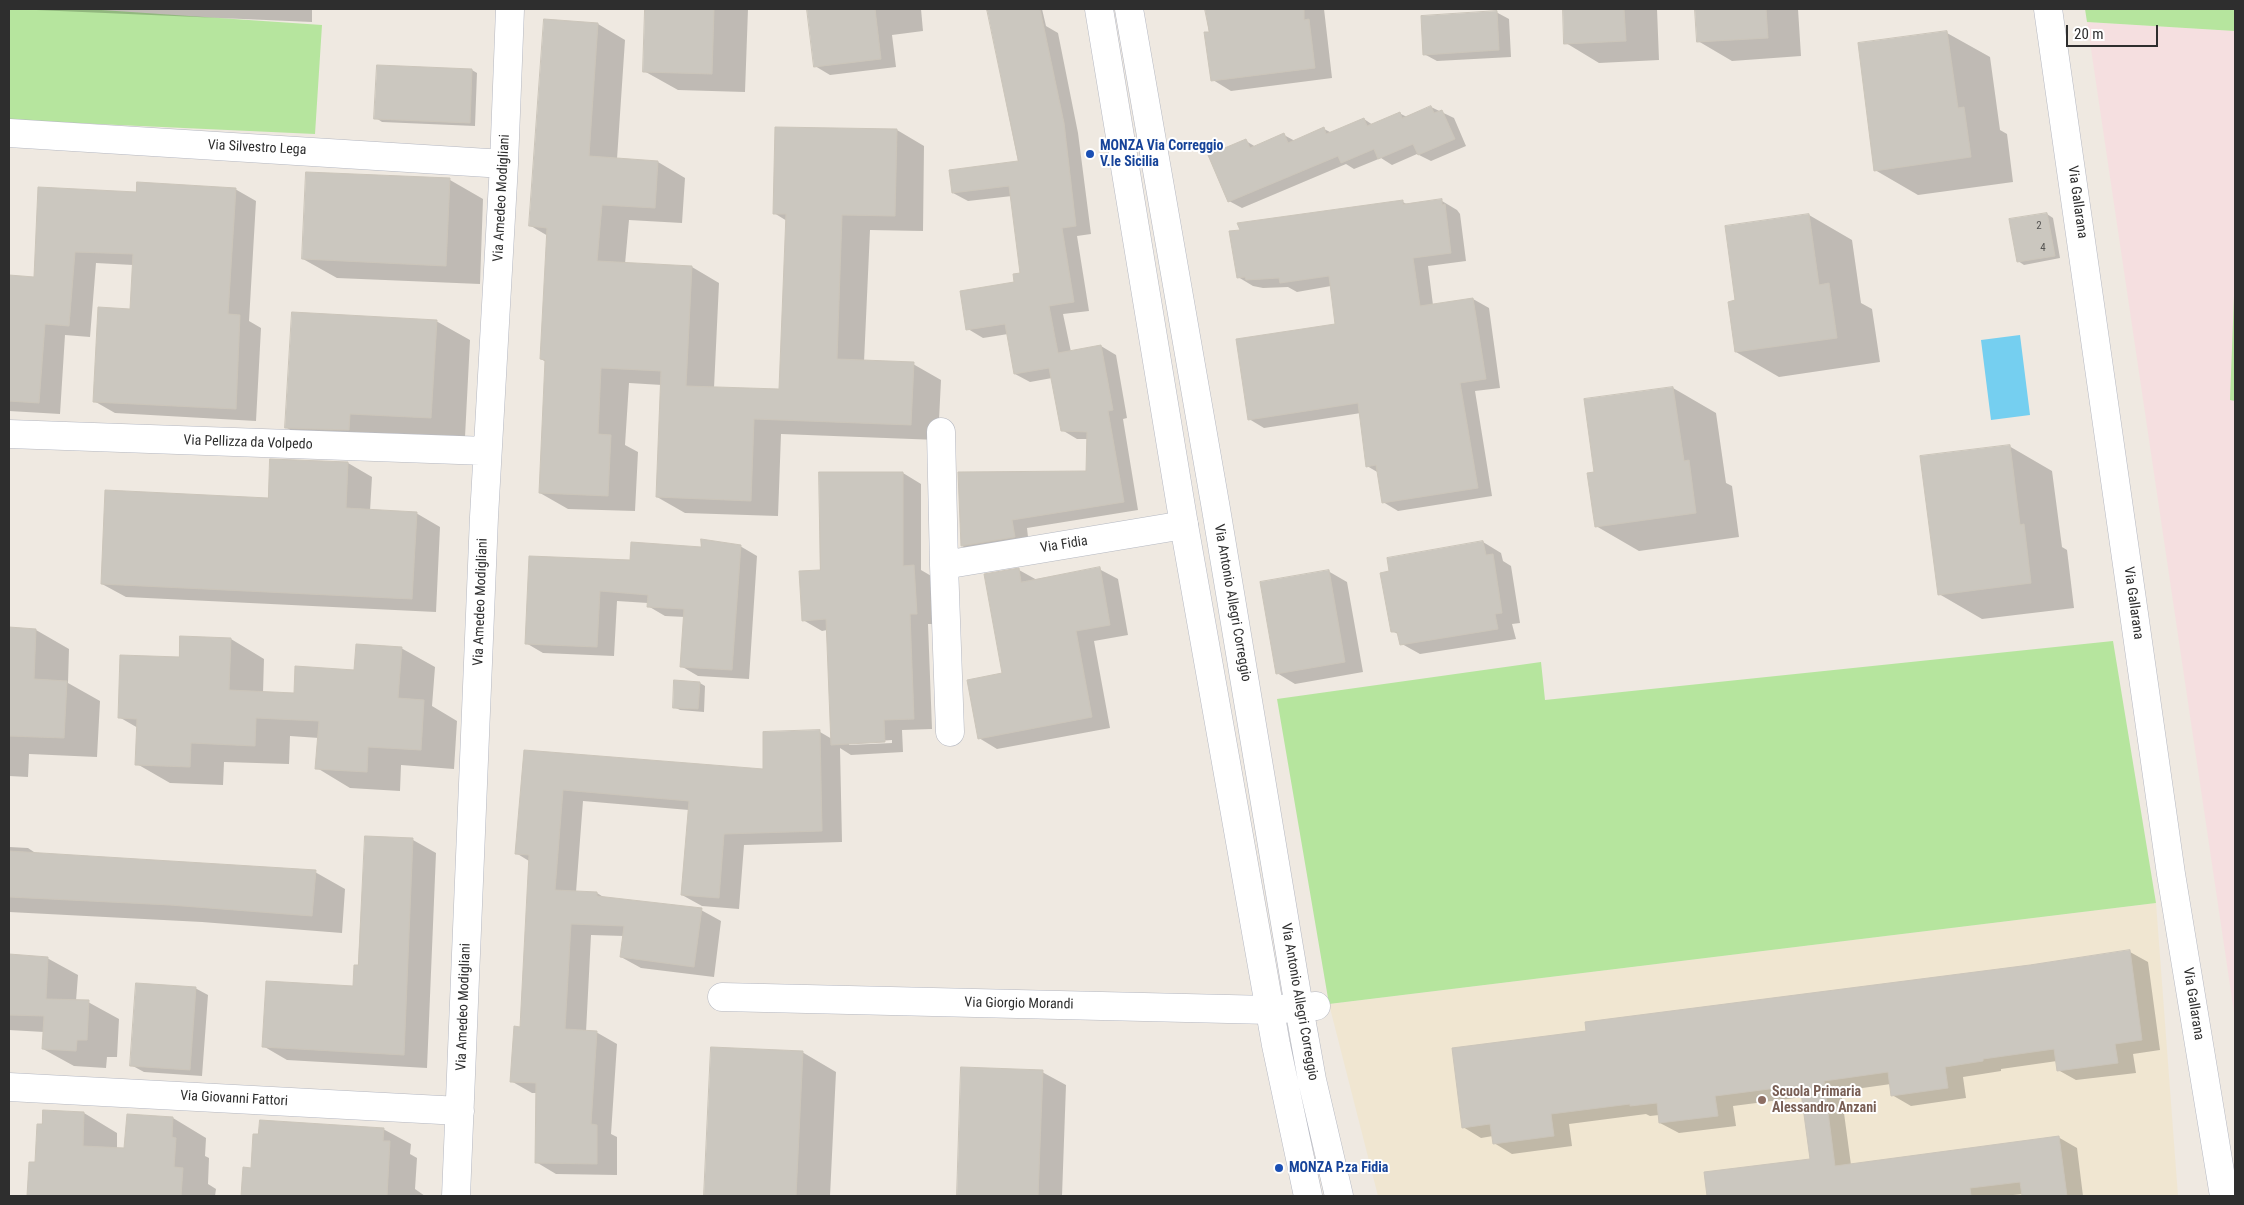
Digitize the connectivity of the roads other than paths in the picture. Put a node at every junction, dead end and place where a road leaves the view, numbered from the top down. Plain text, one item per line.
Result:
1 (510, 9) edge
2 (1099, 9) edge
3 (1129, 9) edge
4 (2048, 9) edge
5 (9, 134) edge
6 (504, 164) junction
7 (941, 432) dead end
8 (9, 434) edge
9 (487, 451) junction
10 (1184, 525) junction
11 (944, 565) junction
12 (950, 732) dead end
13 (722, 998) dead end
14 (1307, 1007) junction
15 (1270, 1010) junction
16 (9, 1087) edge
17 (460, 1111) junction
18 (456, 1196) edge
19 (1308, 1196) edge
20 (1339, 1196) edge
21 (2224, 1196) edge

1 - 6 street, Via Amedeo Modigliani
2 - 10 street
3 - 14 street, Via Antonio Allegri Correggio
4 - 21 street, Via Gallarana
5 - 6 street, Via Silvestro Lega
6 - 9 street, Via Amedeo Modigliani
7 - 11 street
8 - 9 street, Via Pellizza da Volpedo
9 - 17 street, Via Amedeo Modigliani
10 - 11 street, Via Fidia
10 - 15 street
11 - 12 street
13 - 15 street, Via Giorgio Morandi
14 - 15 street, Via Giorgio Morandi
14 - 20 street, Via Antonio Allegri Correggio
15 - 19 street
16 - 17 street, Via Giovanni Fattori
17 - 18 street, Via Amedeo Modigliani

